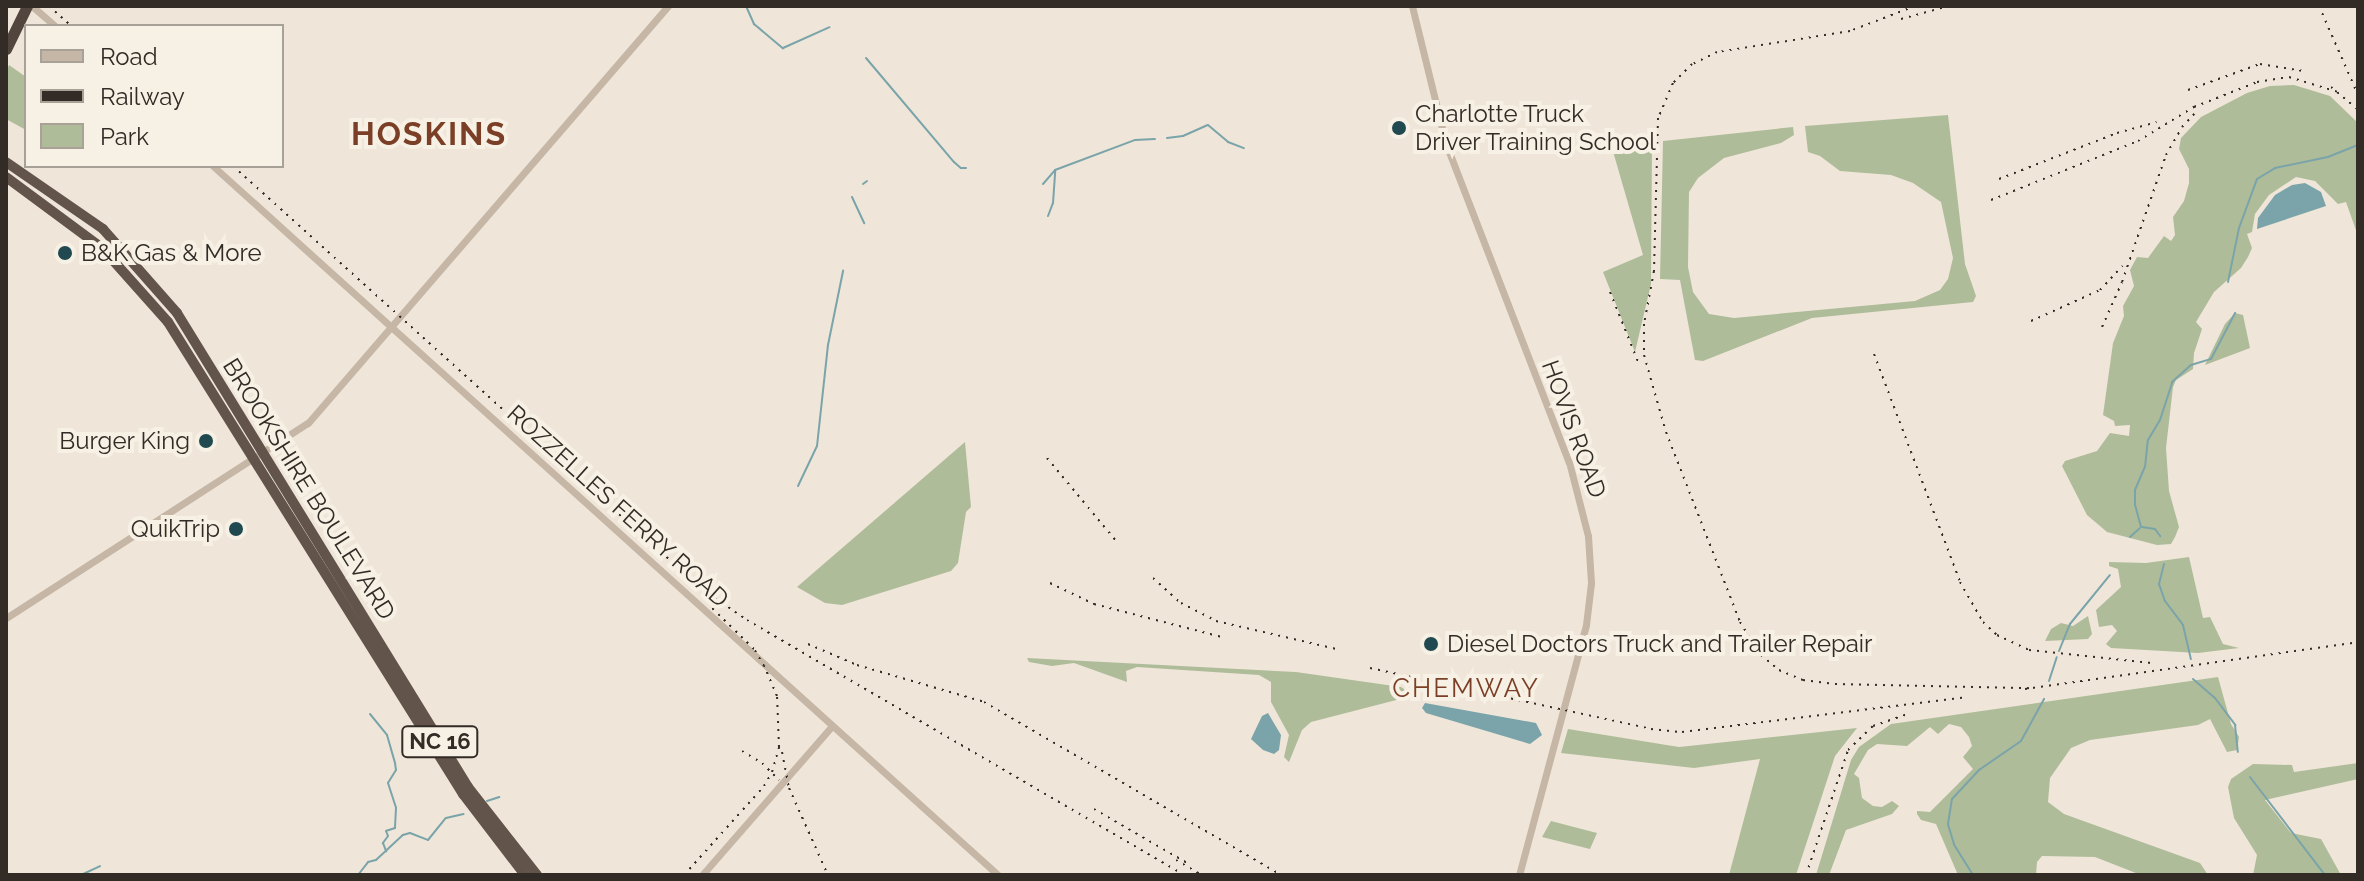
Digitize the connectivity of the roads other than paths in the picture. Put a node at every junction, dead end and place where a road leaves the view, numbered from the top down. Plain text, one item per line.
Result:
1 (30, 6) edge
2 (668, 6) edge
3 (1412, 6) edge
4 (53, 24) edge
5 (6, 49) edge
6 (6, 162) edge
7 (215, 168) edge
8 (6, 177) edge
9 (97, 244) junction
10 (152, 282) junction
11 (392, 327) junction
12 (265, 453) junction
13 (254, 461) junction
14 (6, 618) edge
15 (832, 726) junction
16 (525, 875) edge
17 (537, 875) edge
18 (702, 875) edge
19 (998, 875) edge
20 (1519, 875) edge

1 - 4 street
1 - 5 highway
2 - 11 street
3 - 20 street, HOVIS ROAD
6 - 10 highway, BROOKSHIRE BOULEVARD / NC 16
7 - 11 street, ROZZELLES FERRY ROAD
8 - 9 highway, BROOKSHIRE BOULEVARD / NC 16
9 - 10 highway
9 - 13 highway, BROOKSHIRE BOULEVARD / NC 16
10 - 12 highway, BROOKSHIRE BOULEVARD / NC 16
11 - 12 street
11 - 15 street, ROZZELLES FERRY ROAD
12 - 13 street
12 - 17 highway, BROOKSHIRE BOULEVARD / NC 16
13 - 14 street
13 - 16 highway, BROOKSHIRE BOULEVARD / NC 16
15 - 18 street
15 - 19 street, ROZZELLES FERRY ROAD

